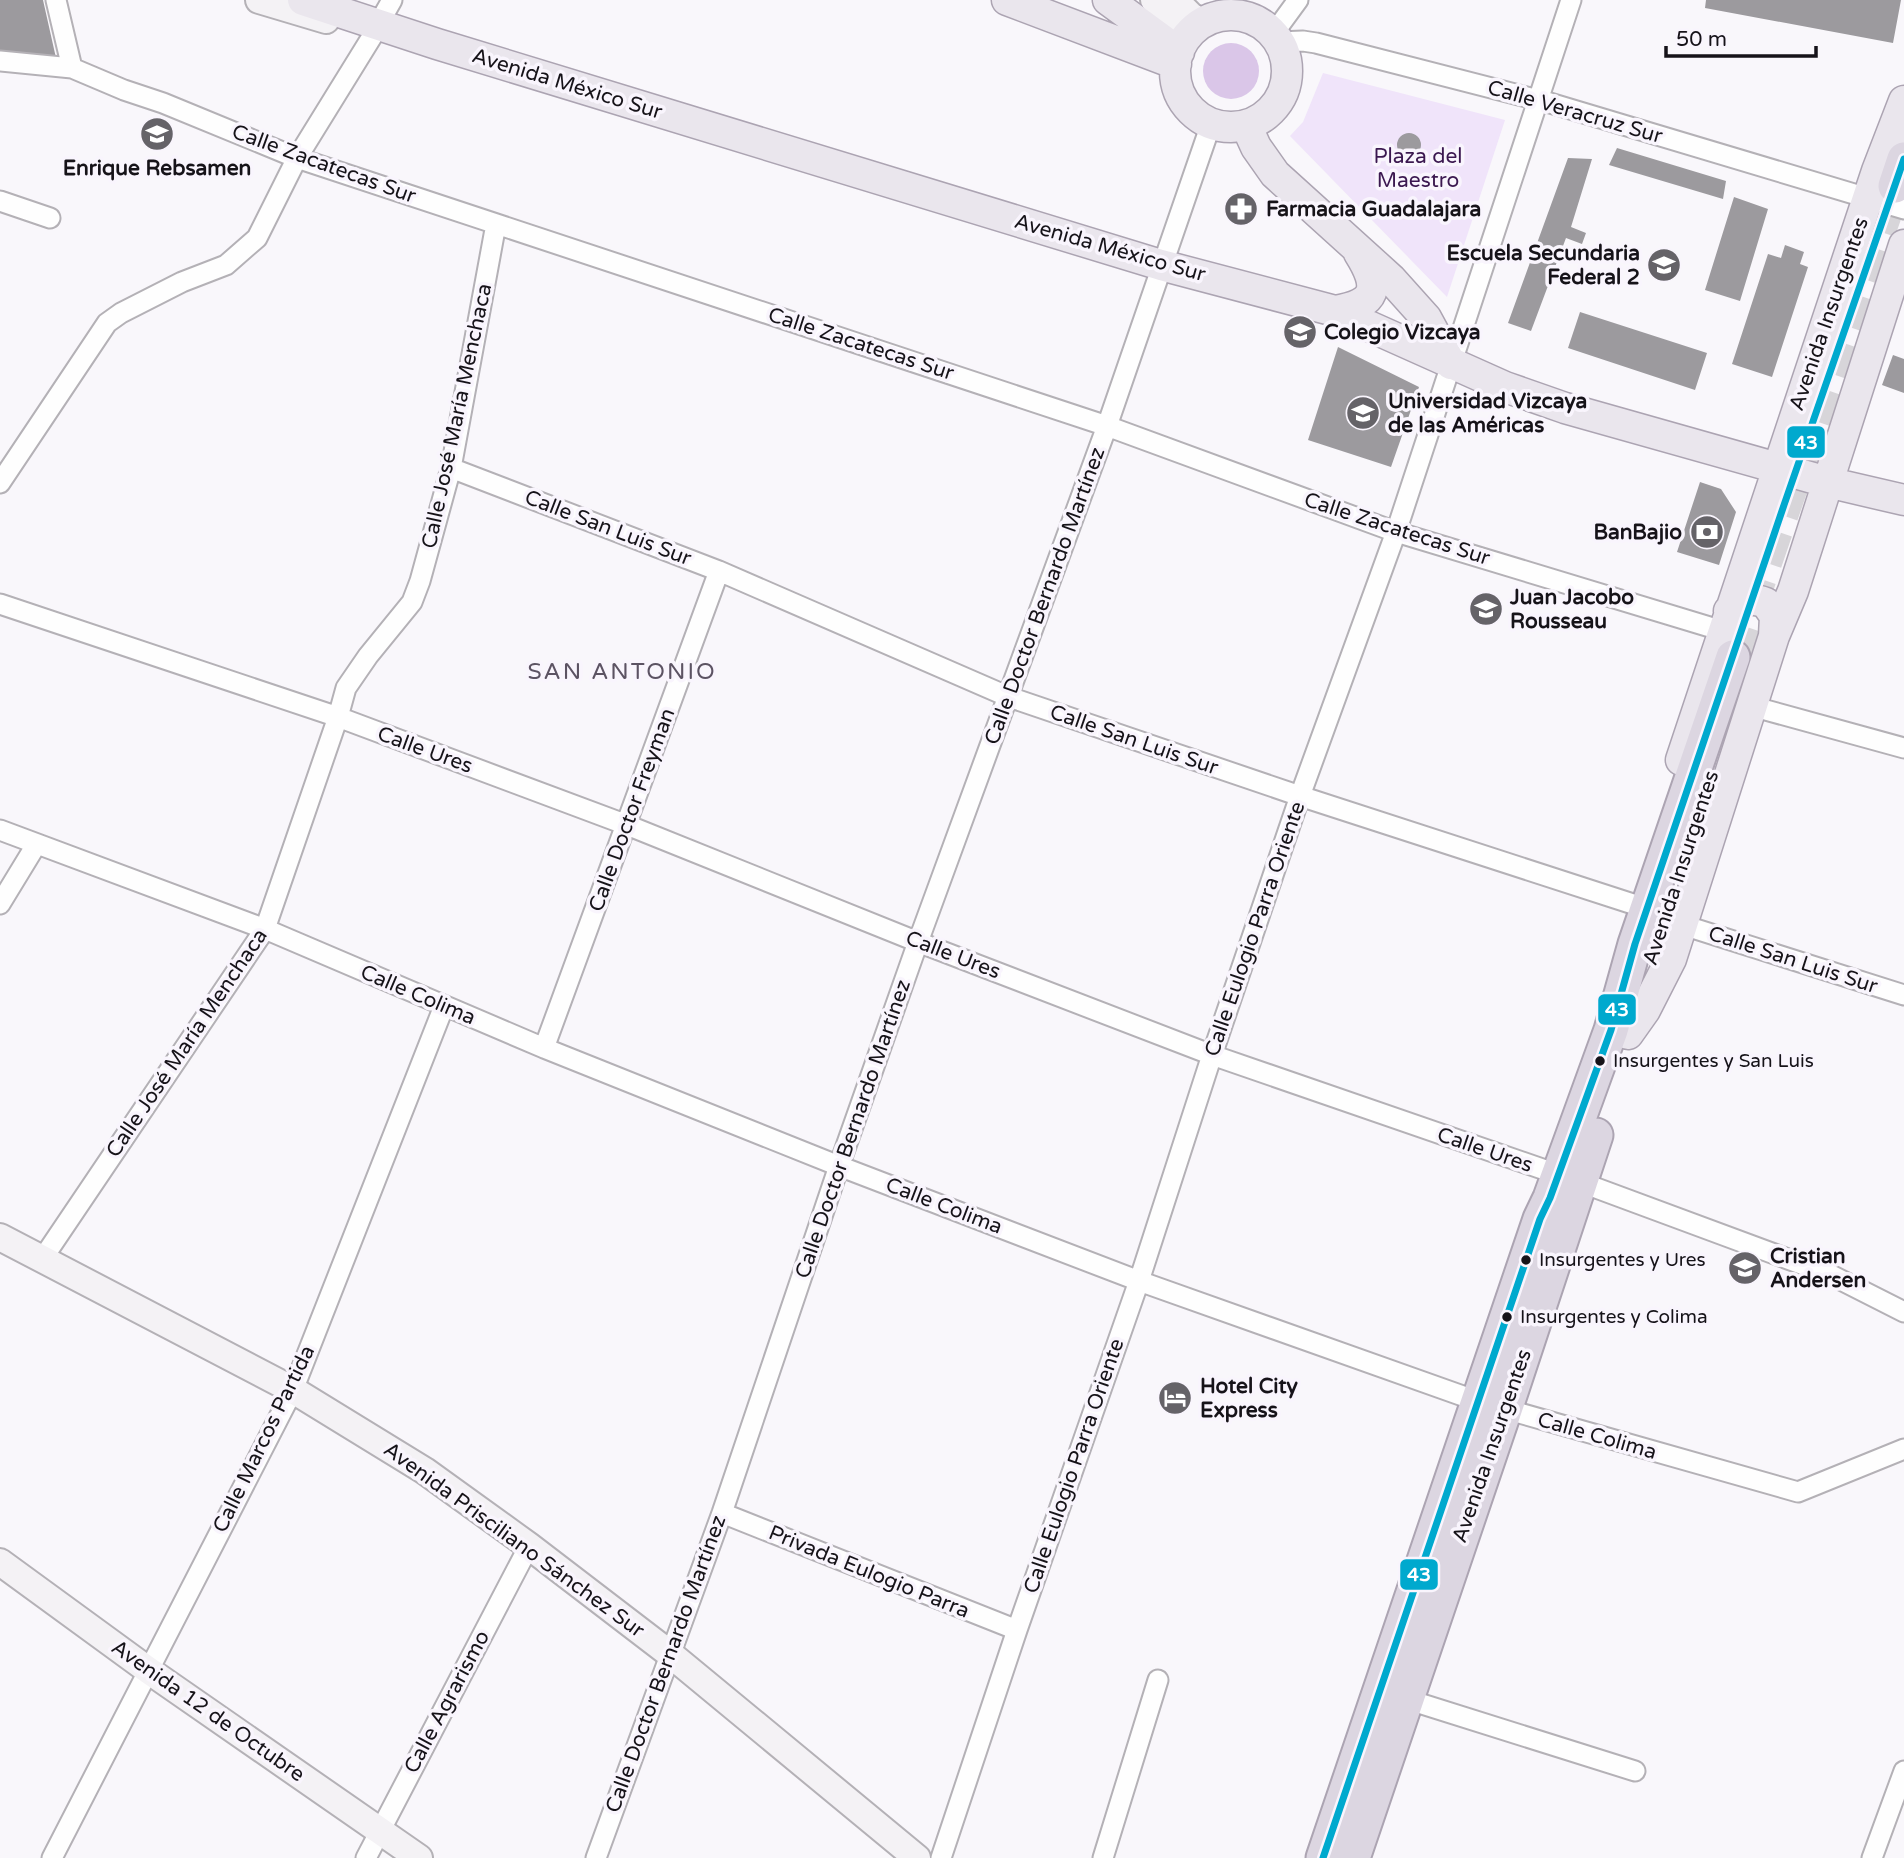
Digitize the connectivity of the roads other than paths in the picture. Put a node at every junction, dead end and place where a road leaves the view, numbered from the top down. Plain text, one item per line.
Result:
1 (56, 0) edge
2 (258, 0) edge
3 (303, 0) edge
4 (337, 0) edge
5 (1007, 0) edge
6 (1108, 0) edge
7 (1154, 0) edge
8 (1175, 0) edge
9 (1298, 0) edge
10 (1571, 0) edge
11 (383, 17) edge
12 (1274, 37) junction
13 (437, 44) junction
14 (1186, 44) junction
15 (0, 61) edge
16 (72, 68) junction
17 (1536, 100) junction
18 (1904, 101) edge
19 (1211, 124) junction
20 (1246, 125) junction
21 (298, 158) junction
22 (1893, 188) edge
23 (0, 201) edge
24 (50, 218) dead end
25 (496, 224) junction
26 (1353, 244) junction
27 (1904, 245) edge
28 (1161, 265) junction
29 (1335, 311) junction
30 (1451, 364) junction
31 (1107, 426) junction
32 (450, 468) junction
33 (1777, 468) junction
34 (1827, 482) junction
35 (0, 483) edge
36 (1904, 500) edge
37 (1396, 532) junction
38 (719, 571) junction
39 (0, 604) edge
40 (1774, 636) junction
41 (1733, 640) junction
42 (1009, 697) junction
43 (1751, 706) junction
44 (338, 717) junction
45 (1904, 748) edge
46 (1300, 796) junction
47 (627, 825) junction
48 (0, 830) edge
49 (36, 845) junction
50 (0, 904) edge
51 (1633, 904) junction
52 (1683, 925) junction
53 (265, 929) junction
54 (918, 942) junction
55 (1904, 995) edge
56 (444, 1006) junction
57 (1619, 1032) junction
58 (544, 1048) junction
59 (1212, 1055) junction
60 (839, 1166) junction
61 (1569, 1178) junction
62 (0, 1239) edge
63 (43, 1258) junction
64 (1139, 1281) junction
65 (1904, 1312) edge
66 (293, 1390) junction
67 (1491, 1406) junction
68 (1904, 1449) edge
69 (722, 1513) junction
70 (529, 1546) junction
71 (0, 1562) edge
72 (1017, 1630) junction
73 (670, 1654) junction
74 (148, 1671) junction
75 (1158, 1680) dead end
76 (1406, 1699) junction
77 (1904, 1771) edge
78 (1635, 1772) dead end
79 (380, 1831) junction
80 (52, 1858) edge
81 (366, 1858) edge
82 (419, 1858) edge
83 (596, 1858) edge
84 (917, 1858) edge
85 (941, 1858) edge
86 (1104, 1858) edge
87 (1323, 1858) edge
88 (1353, 1858) edge
89 (1872, 1858) edge

1 - 16 street
2 - 11 main road, Avenida México Sur
3 - 13 main road
4 - 11 main road, Avenida México Sur
5 - 14 main road
6 - 14 main road
7 - 14 main road
8 - 14 main road
9 - 12 street
10 - 17 street, Calle Eulogio Parra Oriente
11 - 13 main road, Avenida México Sur
11 - 21 street
12 - 14 main road
12 - 17 street, Calle Veracruz Sur
12 - 20 main road
13 - 28 main road, Avenida México Sur
14 - 19 main road
15 - 16 street, Calle Zacatecas Sur
16 - 21 street, Calle Zacatecas Sur
17 - 22 street, Calle Veracruz Sur
17 - 30 street, Calle Eulogio Parra Oriente
18 - 22 main road, Avenida Insurgentes
19 - 20 main road
19 - 28 street, Calle Doctor Bernardo Martínez
20 - 26 main road
21 - 25 street, Calle Zacatecas Sur
21 - 35 street
22 - 33 main road, Avenida Insurgentes
23 - 24 street
25 - 31 street, Calle Zacatecas Sur
25 - 32 street, Calle José María Menchaca
26 - 29 main road
26 - 30 main road
27 - 34 main road, Avenida Insurgentes
28 - 29 main road, Avenida México Sur
28 - 31 street, Calle Doctor Bernardo Martínez
29 - 30 main road, Avenida México Sur
30 - 33 main road, Avenida México Sur
30 - 37 street, Calle Eulogio Parra Oriente
31 - 37 street, Calle Zacatecas Sur
31 - 42 street, Calle Doctor Bernardo Martínez
32 - 38 street, Calle San Luis Sur
32 - 44 street, Calle José María Menchaca
33 - 34 main road, Avenida México Sur
33 - 41 main road, Avenida Insurgentes
34 - 36 main road, Avenida México Sur
34 - 40 main road, Avenida Insurgentes
37 - 41 street, Calle Zacatecas Sur
37 - 46 street, Calle Eulogio Parra Oriente
38 - 42 street, Calle San Luis Sur
38 - 47 street, Calle Doctor Freyman
39 - 44 street, Calle Ures
40 - 41 main road
40 - 43 main road, Avenida Insurgentes
41 - 51 main road, Avenida Insurgentes
41 - 57 highway, Avenida Insurgentes
42 - 46 street, Calle San Luis Sur
42 - 54 street, Calle Doctor Bernardo Martínez
43 - 45 street
43 - 52 main road, Avenida Insurgentes
44 - 47 street, Calle Ures
44 - 53 street, Calle José María Menchaca
46 - 51 street, Calle San Luis Sur
46 - 59 street, Calle Eulogio Parra Oriente
47 - 54 street, Calle Ures
47 - 58 street, Calle Doctor Freyman
48 - 49 street, Calle Colima
49 - 50 street
49 - 53 street, Calle Colima
51 - 57 main road, Avenida Insurgentes
52 - 55 street, Calle San Luis Sur
52 - 57 main road, Avenida Insurgentes
53 - 56 street, Calle Colima
53 - 63 street, Calle José María Menchaca
54 - 59 street, Calle Ures
54 - 60 street, Calle Doctor Bernardo Martínez
56 - 58 street, Calle Colima
56 - 66 street, Calle Marcos Partida
57 - 61 highway, Avenida Insurgentes
58 - 60 street, Calle Colima
59 - 61 street, Calle Ures
59 - 64 street, Calle Eulogio Parra Oriente
60 - 64 street, Calle Colima
60 - 69 street, Calle Doctor Bernardo Martínez
61 - 65 street, Calle Ures
61 - 67 highway, Avenida Insurgentes
62 - 63 main road, Avenida Prisciliano Sánchez Sur
63 - 66 main road, Avenida Prisciliano Sánchez Sur
64 - 67 street, Calle Colima
64 - 72 street, Calle Eulogio Parra Oriente
66 - 70 main road, Avenida Prisciliano Sánchez Sur
66 - 74 street, Calle Marcos Partida
67 - 68 street, Calle Colima
67 - 76 highway, Avenida Insurgentes
67 - 87 highway, Avenida Insurgentes
69 - 72 street, Privada Eulogio Parra
69 - 73 street, Calle Doctor Bernardo Martínez
70 - 73 main road, Avenida Prisciliano Sánchez Sur
70 - 79 street, Calle Agrarismo
71 - 74 main road, Avenida 12 de Octubre
72 - 85 street, Calle Eulogio Parra Oriente
73 - 83 street, Calle Doctor Bernardo Martínez
73 - 84 main road, Avenida Prisciliano Sánchez Sur
74 - 79 main road, Avenida 12 de Octubre
74 - 80 street, Calle Marcos Partida
75 - 86 street
76 - 78 street
76 - 88 highway, Avenida Insurgentes
77 - 89 street
79 - 81 street, Calle Agrarismo
79 - 82 main road, Avenida 12 de Octubre

